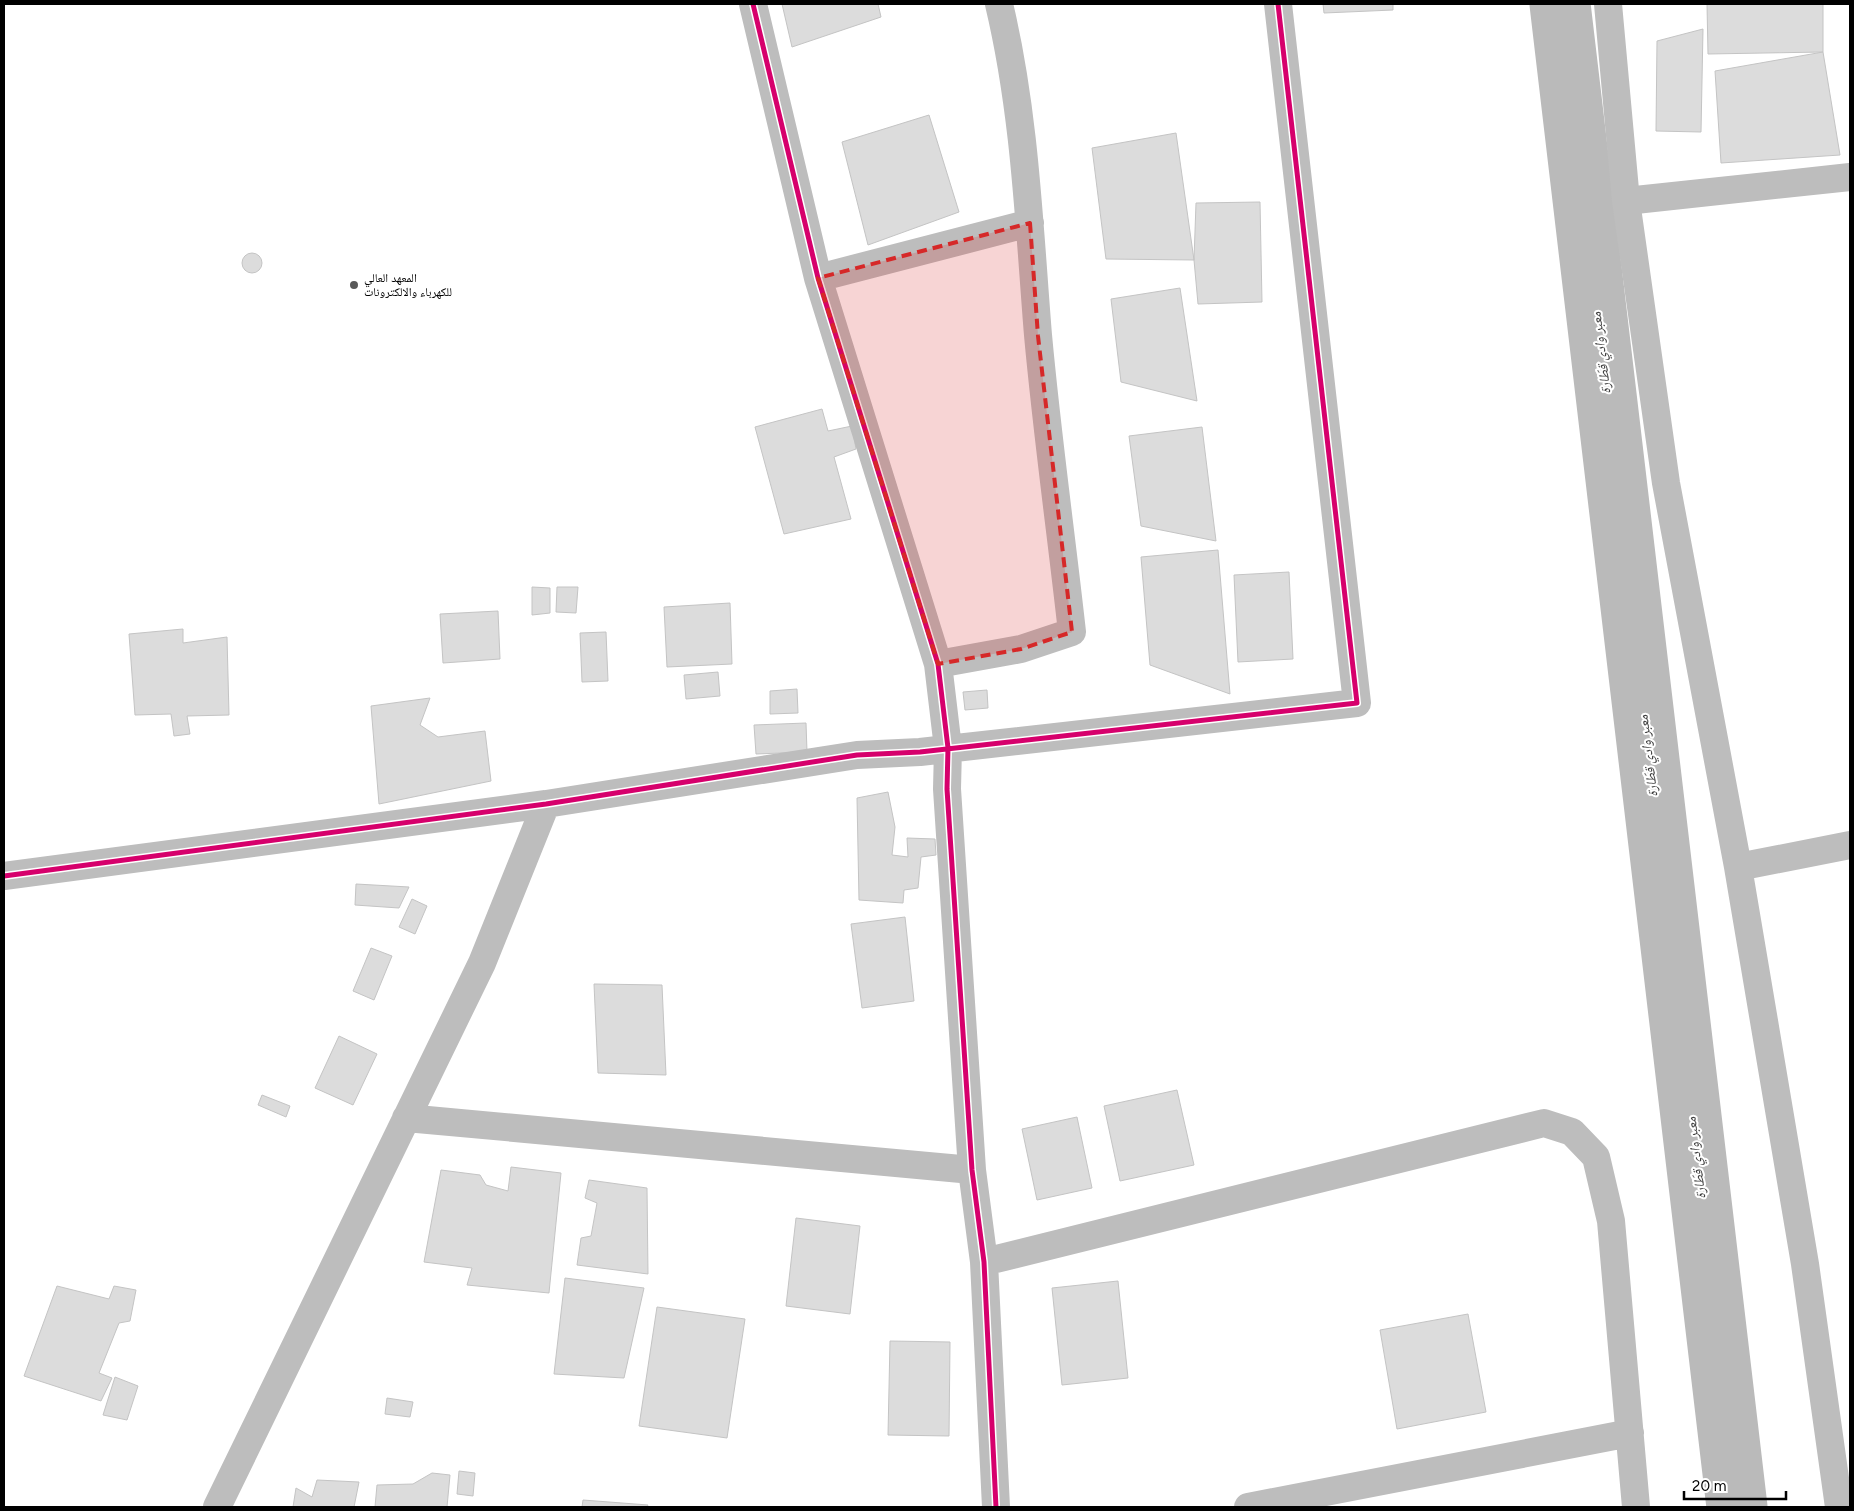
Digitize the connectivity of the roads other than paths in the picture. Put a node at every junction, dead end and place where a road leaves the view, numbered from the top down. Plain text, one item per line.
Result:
1 (753, 4) edge
2 (999, 4) edge
3 (1278, 4) edge
4 (1608, 4) edge
5 (1850, 177) edge
6 (1626, 201) junction
7 (1030, 223) junction
8 (818, 278) junction
9 (938, 664) junction
10 (948, 748) junction
11 (546, 804) junction
12 (1850, 845) edge
13 (1738, 867) junction
14 (4, 876) edge
15 (406, 1118) junction
16 (972, 1170) junction
17 (984, 1262) junction
18 (1630, 1434) junction
19 (217, 1507) edge
20 (996, 1507) edge
21 (1248, 1507) edge
22 (1636, 1507) edge
23 (1839, 1507) edge

1 - 8 street
2 - 7 street
3 - 10 street
4 - 6 street
5 - 6 street
6 - 13 street
7 - 8 street
7 - 9 street
8 - 9 street
9 - 10 street
10 - 11 street
10 - 16 street
11 - 14 street
11 - 15 street
12 - 13 street
13 - 23 street
15 - 16 street
15 - 19 street
16 - 17 street
17 - 18 street
17 - 20 street
18 - 21 street
18 - 22 street

